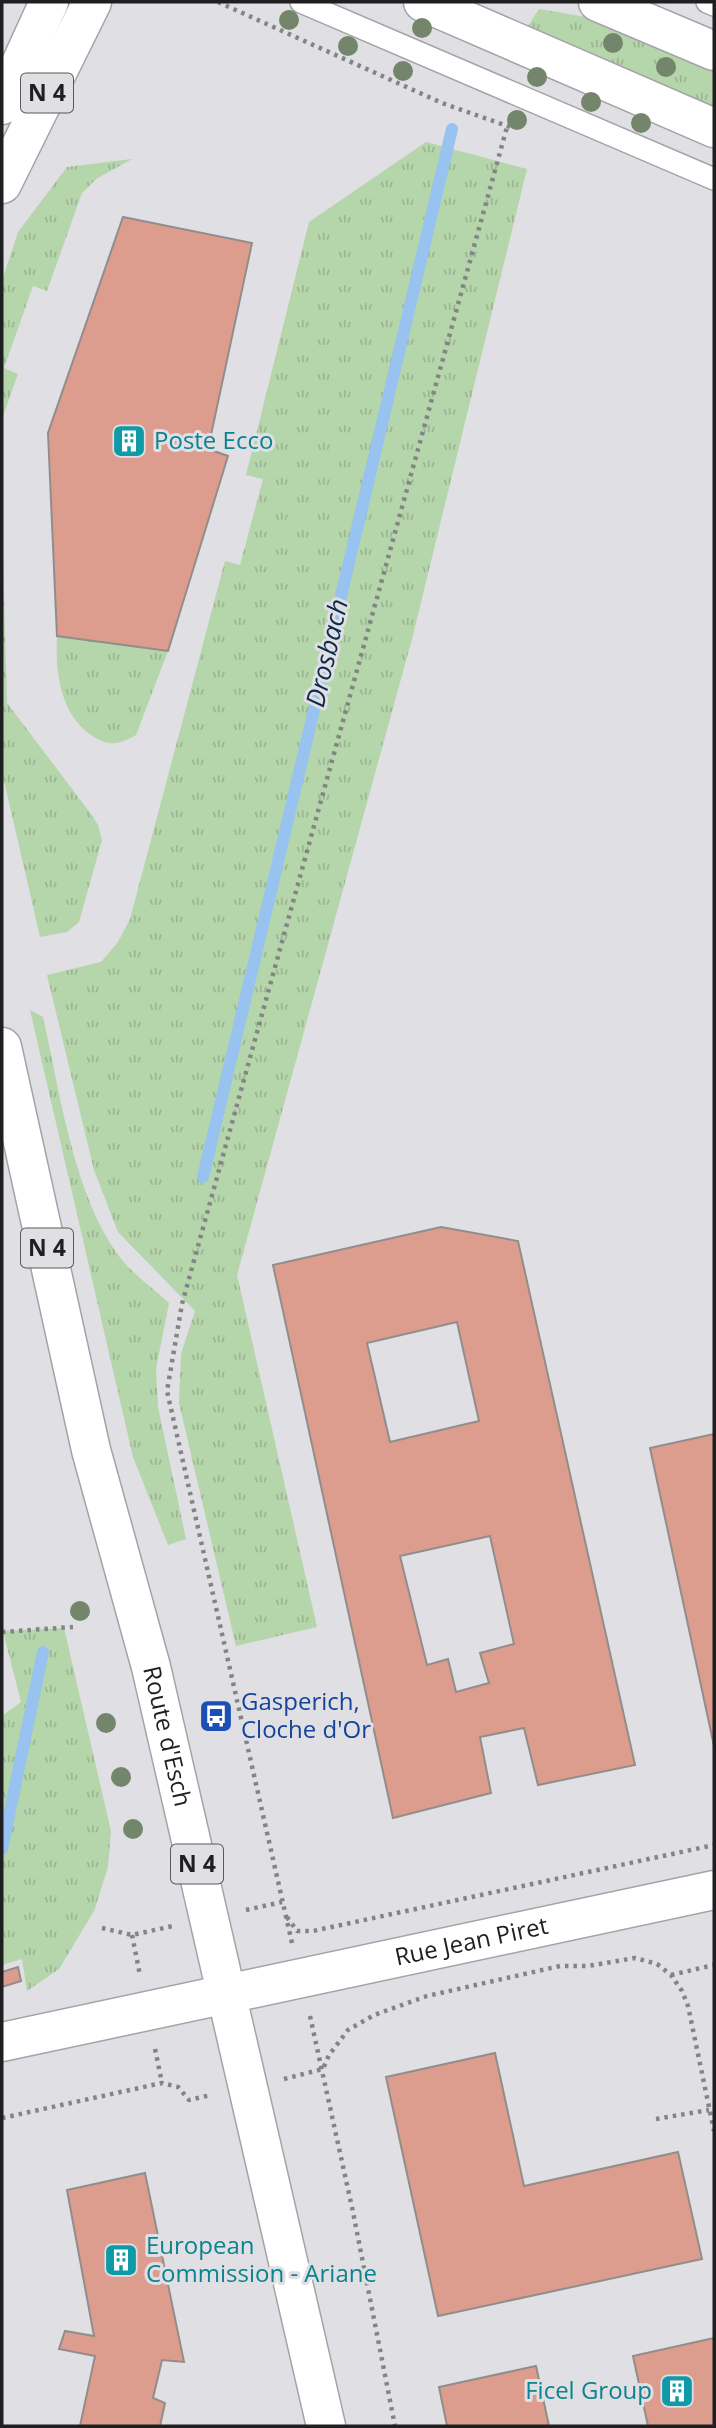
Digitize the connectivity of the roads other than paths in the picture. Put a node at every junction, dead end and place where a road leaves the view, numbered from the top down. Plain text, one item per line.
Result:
1 (49, 2) edge
2 (92, 2) edge
3 (301, 2) edge
4 (423, 2) edge
5 (598, 2) edge
6 (708, 2) edge
7 (714, 5) edge
8 (714, 51) edge
9 (2, 105) edge
10 (714, 128) edge
11 (714, 179) edge
12 (2, 184) edge
13 (2, 1047) edge
14 (713, 1896) edge
15 (226, 1994) junction
16 (2, 2042) edge
17 (326, 2426) edge

1 - 9 main road, N 4
2 - 12 main road, N 4
3 - 11 lane
4 - 10 main road
5 - 8 main road
6 - 7 lane
13 - 15 main road, Route d'Esch / N 4
14 - 15 main road, Rue Jean Piret
15 - 16 main road, Rue Jean Piret
15 - 17 main road, Route d'Esch / N 4

